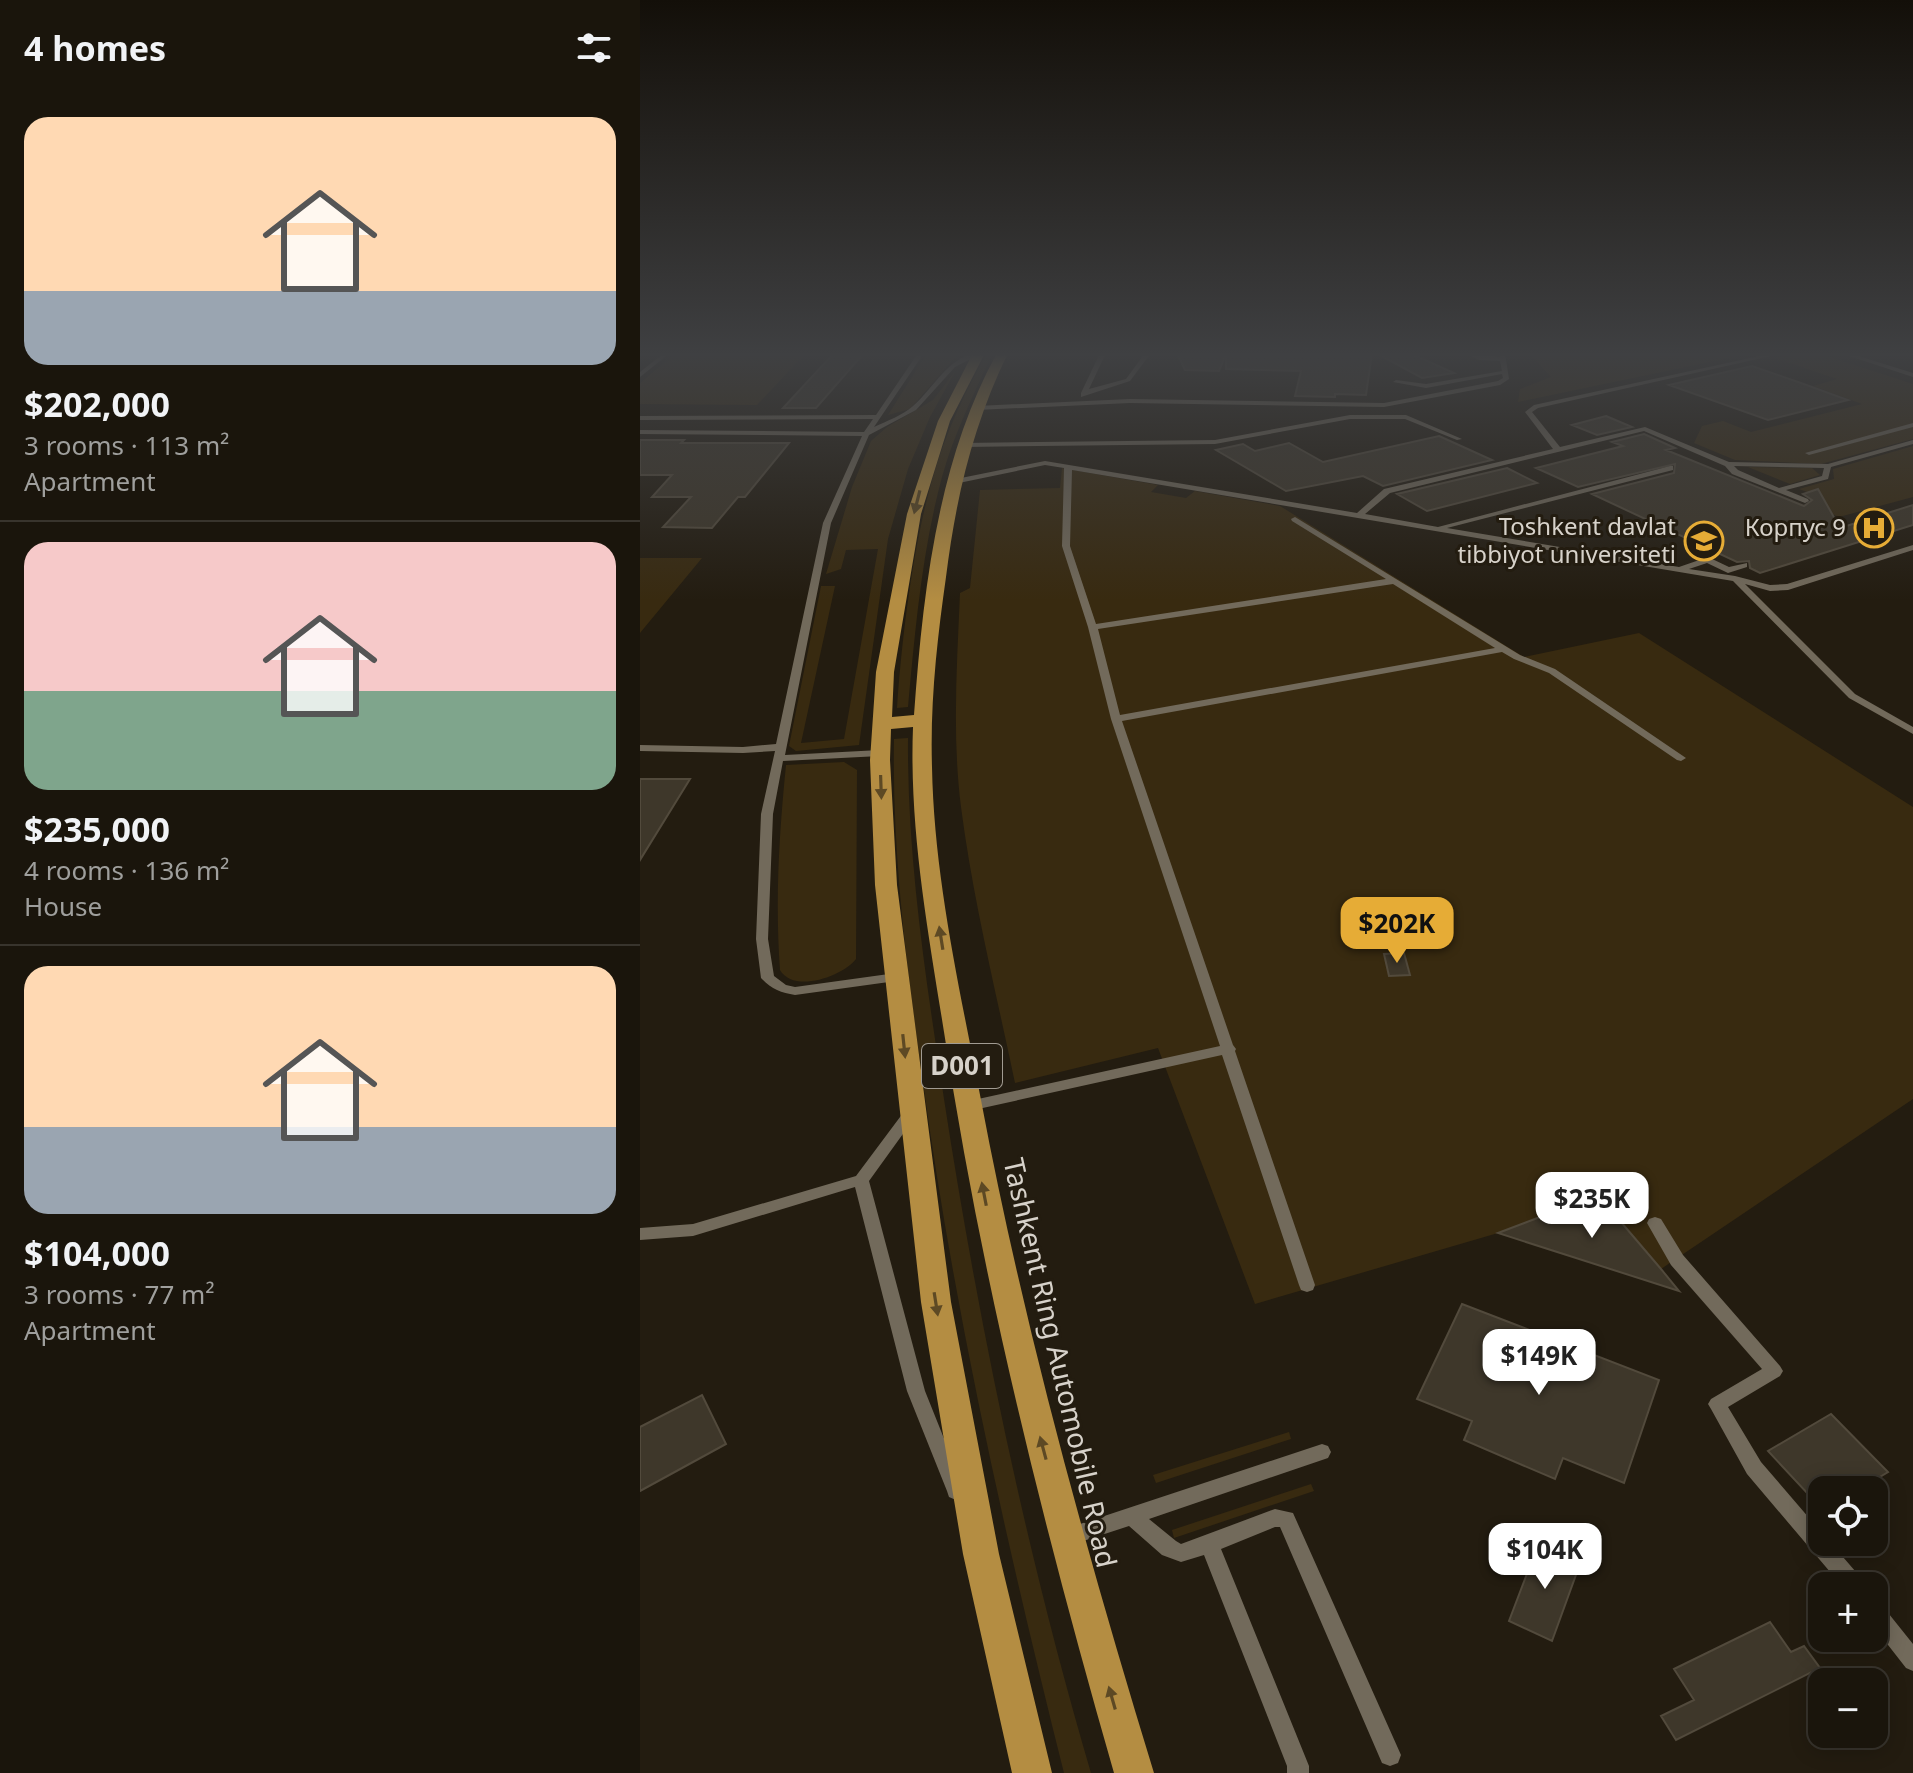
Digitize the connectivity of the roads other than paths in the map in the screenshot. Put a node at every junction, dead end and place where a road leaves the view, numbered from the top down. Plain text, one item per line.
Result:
1 (865, 436) edge
2 (939, 436) edge
3 (967, 436) edge
4 (1249, 436) edge
5 (1451, 436) edge
6 (1546, 436) edge
7 (1617, 436) edge
8 (1661, 436) edge
9 (1873, 436) edge
10 (1459, 439) dead end
11 (1913, 442) edge
12 (963, 445) junction
13 (1035, 450) dead end
14 (1558, 450) junction
15 (1809, 453) dead end
16 (1045, 463) junction
17 (1728, 464) junction
18 (1828, 466) junction
19 (1068, 467) junction
20 (1670, 468) dead end
21 (954, 482) junction
22 (1779, 490) junction
23 (1805, 501) dead end
24 (1358, 516) junction
25 (1295, 519) dead end
26 (1435, 529) junction
27 (1913, 547) edge
28 (1744, 565) dead end
29 (1680, 570) junction
30 (1735, 579) junction
31 (1393, 581) junction
32 (1093, 627) junction
33 (1503, 649) junction
34 (1116, 719) junction
35 (923, 720) junction
36 (881, 724) junction
37 (1913, 731) edge
38 (640, 748) edge
39 (780, 752) junction
40 (880, 753) junction
41 (1681, 758) dead end
42 (896, 977) junction
43 (1229, 1049) junction
44 (969, 1106) junction
45 (911, 1112) junction
46 (861, 1180) junction
47 (1655, 1223) dead end
48 (640, 1234) edge
49 (1307, 1285) dead end
50 (1322, 1452) dead end
51 (1132, 1516) junction
52 (1067, 1538) junction
53 (1209, 1544) junction
54 (981, 1554) junction
55 (1843, 1572) edge
56 (1888, 1629) edge
57 (1913, 1661) edge
58 (1390, 1755) dead end
59 (1032, 1773) edge
60 (1134, 1773) edge
61 (1298, 1773) edge

1 - 39 lane
2 -> 36 highway, D001
3 - 12 highway, Tashkent Ring Automobile Road / D001
4 - 12 lane
5 - 10 lane
6 - 14 lane
7 - 14 lane
8 - 17 lane
9 - 15 lane
11 - 18 lane
12 - 21 highway, Tashkent Ring Automobile Road / D001
13 - 16 lane
14 - 24 lane
16 - 19 lane
16 - 21 lane
17 - 18 lane
17 - 22 lane
18 - 22 lane
19 - 24 lane
19 - 32 lane
20 - 26 lane
21 - 35 highway, Tashkent Ring Automobile Road / D001
22 - 23 lane
24 - 26 lane
25 - 31 lane
26 - 29 lane
27 - 30 lane
28 - 29 lane
29 - 30 lane
30 - 37 lane
31 - 32 lane
31 - 33 lane
32 - 34 lane
33 - 34 lane
33 - 41 lane
34 - 43 lane
35 - 36 highway
44 -> 35 highway, Tashkent Ring Automobile Road / D001
36 - 40 highway, D001
38 - 39 lane
39 - 40 lane
39 - 42 lane
40 -> 42 highway, D001
42 -> 45 highway, D001
43 - 44 lane
43 - 49 lane
52 -> 44 highway, Tashkent Ring Automobile Road / D001
45 - 46 lane
45 -> 54 highway, D001
46 - 48 lane
46 - 54 lane
47 - 55 lane
50 - 51 lane
51 - 52 lane
51 - 53 lane
60 -> 52 highway, Tashkent Ring Automobile Road / D001
53 - 58 lane
53 - 61 lane
54 - 59 highway, D001
56 - 57 lane

